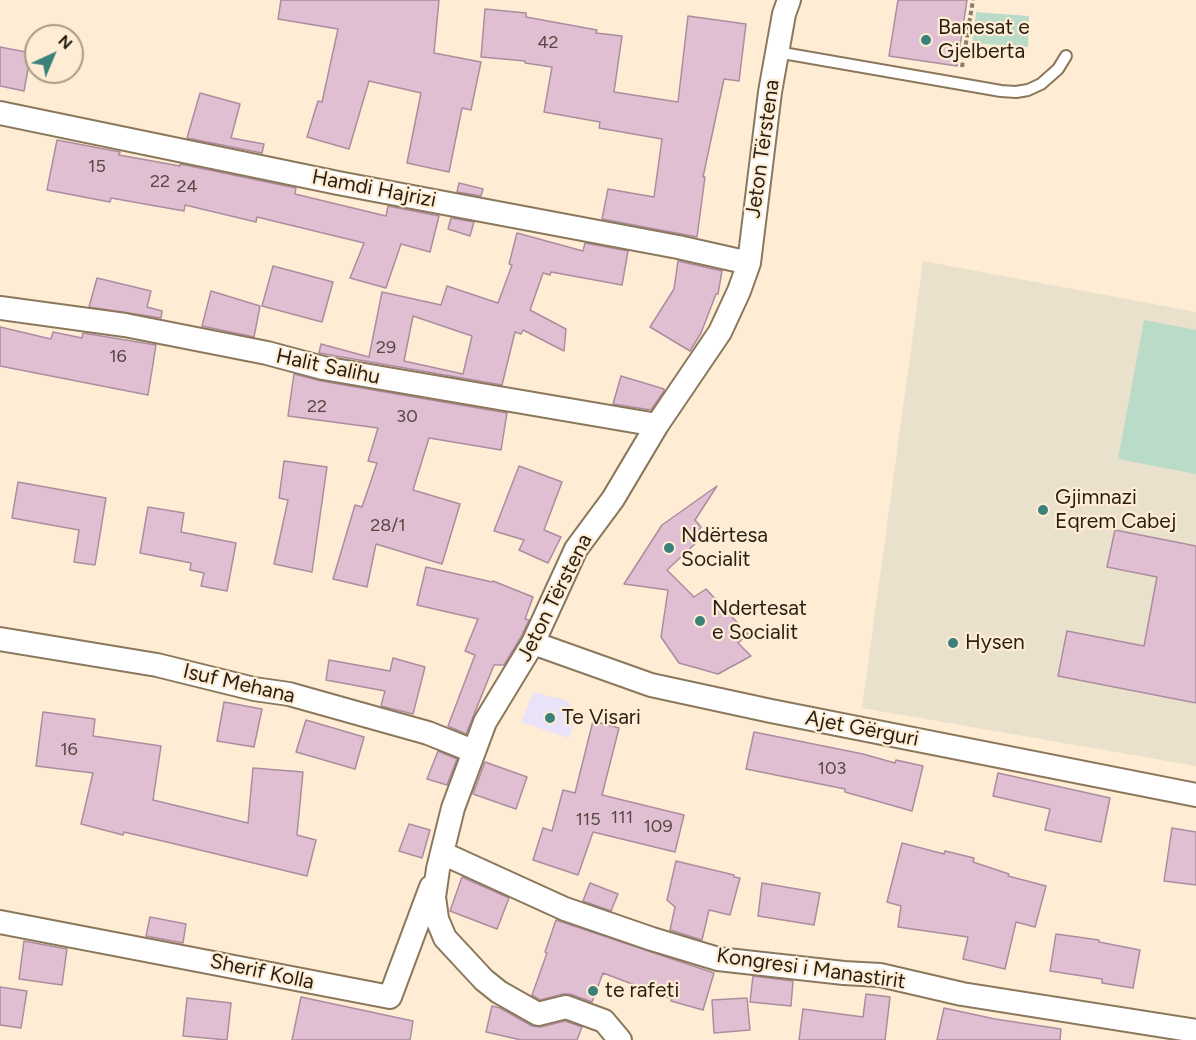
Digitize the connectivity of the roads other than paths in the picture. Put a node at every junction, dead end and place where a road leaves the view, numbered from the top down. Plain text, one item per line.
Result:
1 (789, 0) edge
2 (777, 52) junction
3 (1066, 56) dead end
4 (0, 113) edge
5 (749, 263) junction
6 (0, 308) edge
7 (657, 425) junction
8 (0, 639) edge
9 (534, 643) junction
10 (473, 751) junction
11 (1196, 795) edge
12 (440, 861) junction
13 (0, 922) edge
14 (1196, 1031) edge
15 (620, 1040) edge

1 - 2 street, Jeton Tërstena
2 - 3 lane
2 - 5 street, Jeton Tërstena
4 - 5 street, Hamdi Hajrizi
5 - 7 street, Jeton Tërstena
6 - 7 street, Halit Salihu
7 - 9 street, Jeton Tërstena
8 - 10 street, Isuf Mehana
9 - 10 street, Jeton Tërstena
9 - 11 street, Ajet Gërguri
10 - 12 street, Jeton Tërstena
12 - 13 street, Sherif Kolla
12 - 14 street, Kongresi i Manastirit
12 - 15 street, Jeton Tërstena

